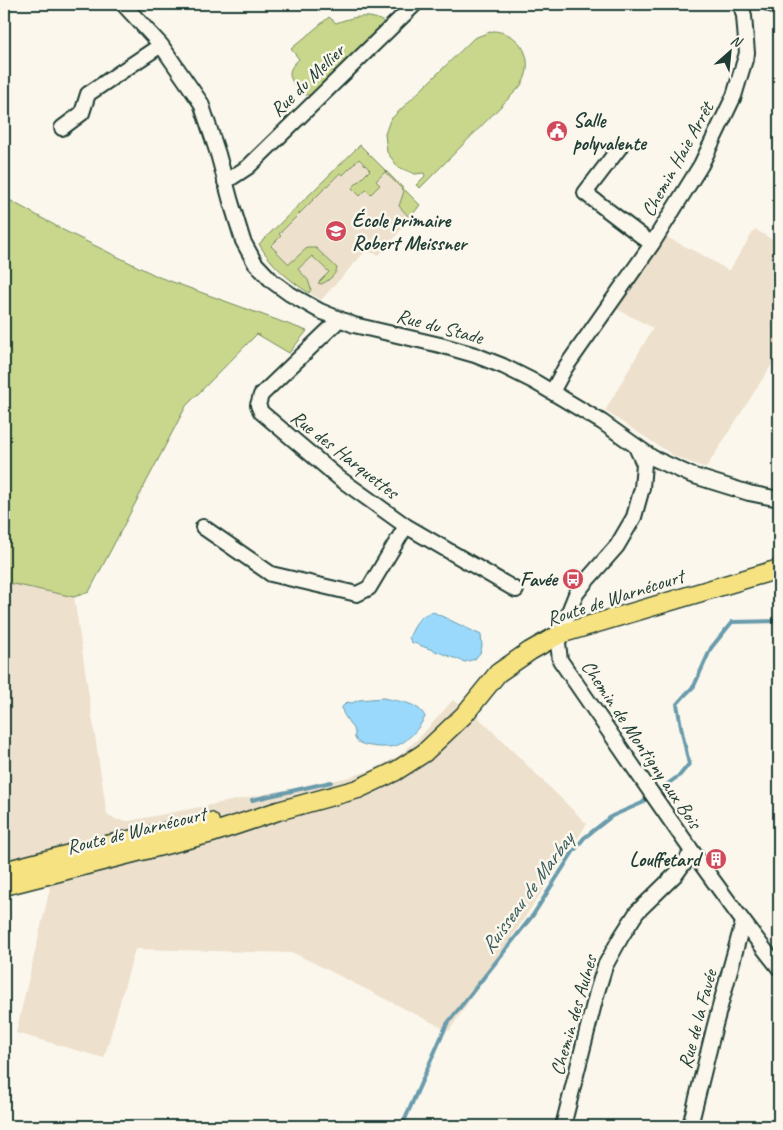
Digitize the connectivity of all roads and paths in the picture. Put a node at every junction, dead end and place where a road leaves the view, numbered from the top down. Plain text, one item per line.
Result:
1 (123, 4) edge
2 (414, 4) edge
3 (741, 4) edge
4 (770, 4) edge
5 (779, 7) edge
6 (161, 44) junction
7 (62, 128) dead end
8 (620, 146) dead end
9 (225, 182) junction
10 (652, 244) junction
11 (340, 319) junction
12 (552, 392) junction
13 (636, 446) junction
14 (779, 499) edge
15 (406, 526) junction
16 (203, 527) dead end
17 (779, 568) edge
18 (516, 590) dead end
19 (560, 634) junction
20 (278, 811) junction
21 (692, 852) junction
22 (4, 871) edge
23 (4, 886) edge
24 (743, 922) junction
25 (779, 968) edge
26 (563, 1126) edge
27 (690, 1126) edge

1 - 6 street, Rue du Stade
2 - 9 street, Rue du Mellier
3 - 10 street, Chemin Haie Arrêt
4 - 5 street
6 - 7 street
6 - 9 street, Rue du Stade
8 - 10 street, Chemin Haie Arrêt
9 - 11 street, Rue du Stade
10 - 12 street, Chemin Haie Arrêt
11 - 12 street, Rue du Stade
11 - 15 street, Rue des Harquettes
12 - 13 street, Rue du Stade
13 - 14 street, Rue du Stade
13 - 19 street
15 - 16 street
15 - 18 street, Rue des Harquettes
17 - 19 main road, Route de Warnécourt
19 - 20 main road, Route de Warnécourt
19 - 21 street, Chemin de Montigny aux Bois
20 - 22 main road, Route de Warnécourt
20 - 23 main road, Route de Warnécourt
21 - 24 street, Chemin de Montigny aux Bois
21 - 26 street, Chemin des Aulnes
24 - 25 street, Chemin de Montigny aux Bois
24 - 27 street, Rue de la Favée

